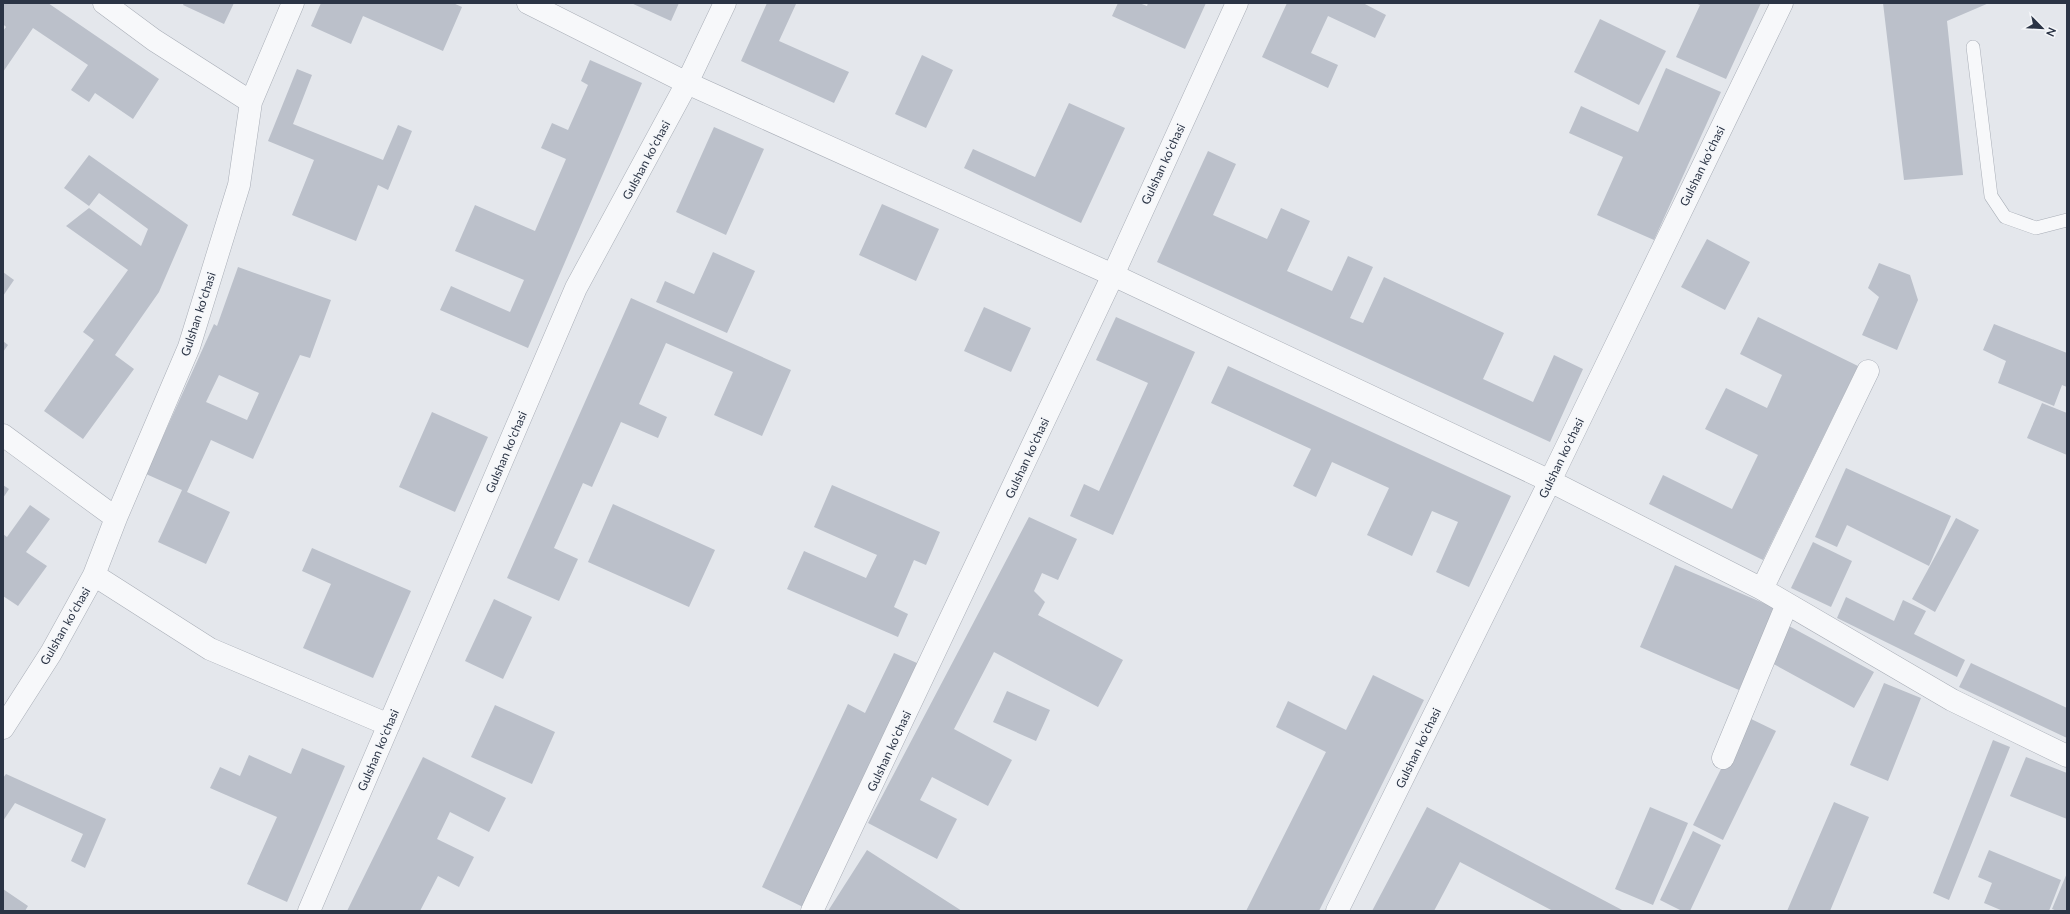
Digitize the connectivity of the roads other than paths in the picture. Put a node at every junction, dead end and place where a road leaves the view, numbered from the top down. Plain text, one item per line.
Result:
1 (104, 3) edge
2 (293, 3) edge
3 (528, 3) edge
4 (725, 3) edge
5 (1237, 3) edge
6 (1782, 3) edge
7 (1973, 47) dead end
8 (687, 83) junction
9 (251, 102) junction
10 (2067, 220) edge
11 (1113, 275) junction
12 (1868, 371) dead end
13 (3, 435) edge
14 (1550, 480) junction
15 (116, 518) junction
16 (94, 575) junction
17 (1762, 590) junction
18 (1787, 604) junction
19 (389, 725) junction
20 (3, 728) edge
21 (2067, 756) edge
22 (1723, 758) dead end
23 (309, 911) edge
24 (812, 911) edge
25 (1337, 911) edge

1 - 9 street
2 - 9 street, Gulshan koʻchasi
3 - 8 street
4 - 8 street, Gulshan koʻchasi
5 - 11 street, Gulshan koʻchasi
6 - 14 street, Gulshan koʻchasi
7 - 10 lane
8 - 11 street
8 - 19 street, Gulshan koʻchasi
9 - 15 street, Gulshan koʻchasi
11 - 14 street
11 - 24 street, Gulshan koʻchasi
12 - 17 street
13 - 15 street
14 - 17 street
14 - 25 street, Gulshan koʻchasi
15 - 16 street, Gulshan koʻchasi
16 - 19 street
16 - 20 street, Gulshan koʻchasi
17 - 18 street
18 - 21 street
18 - 22 street
19 - 23 street, Gulshan koʻchasi

